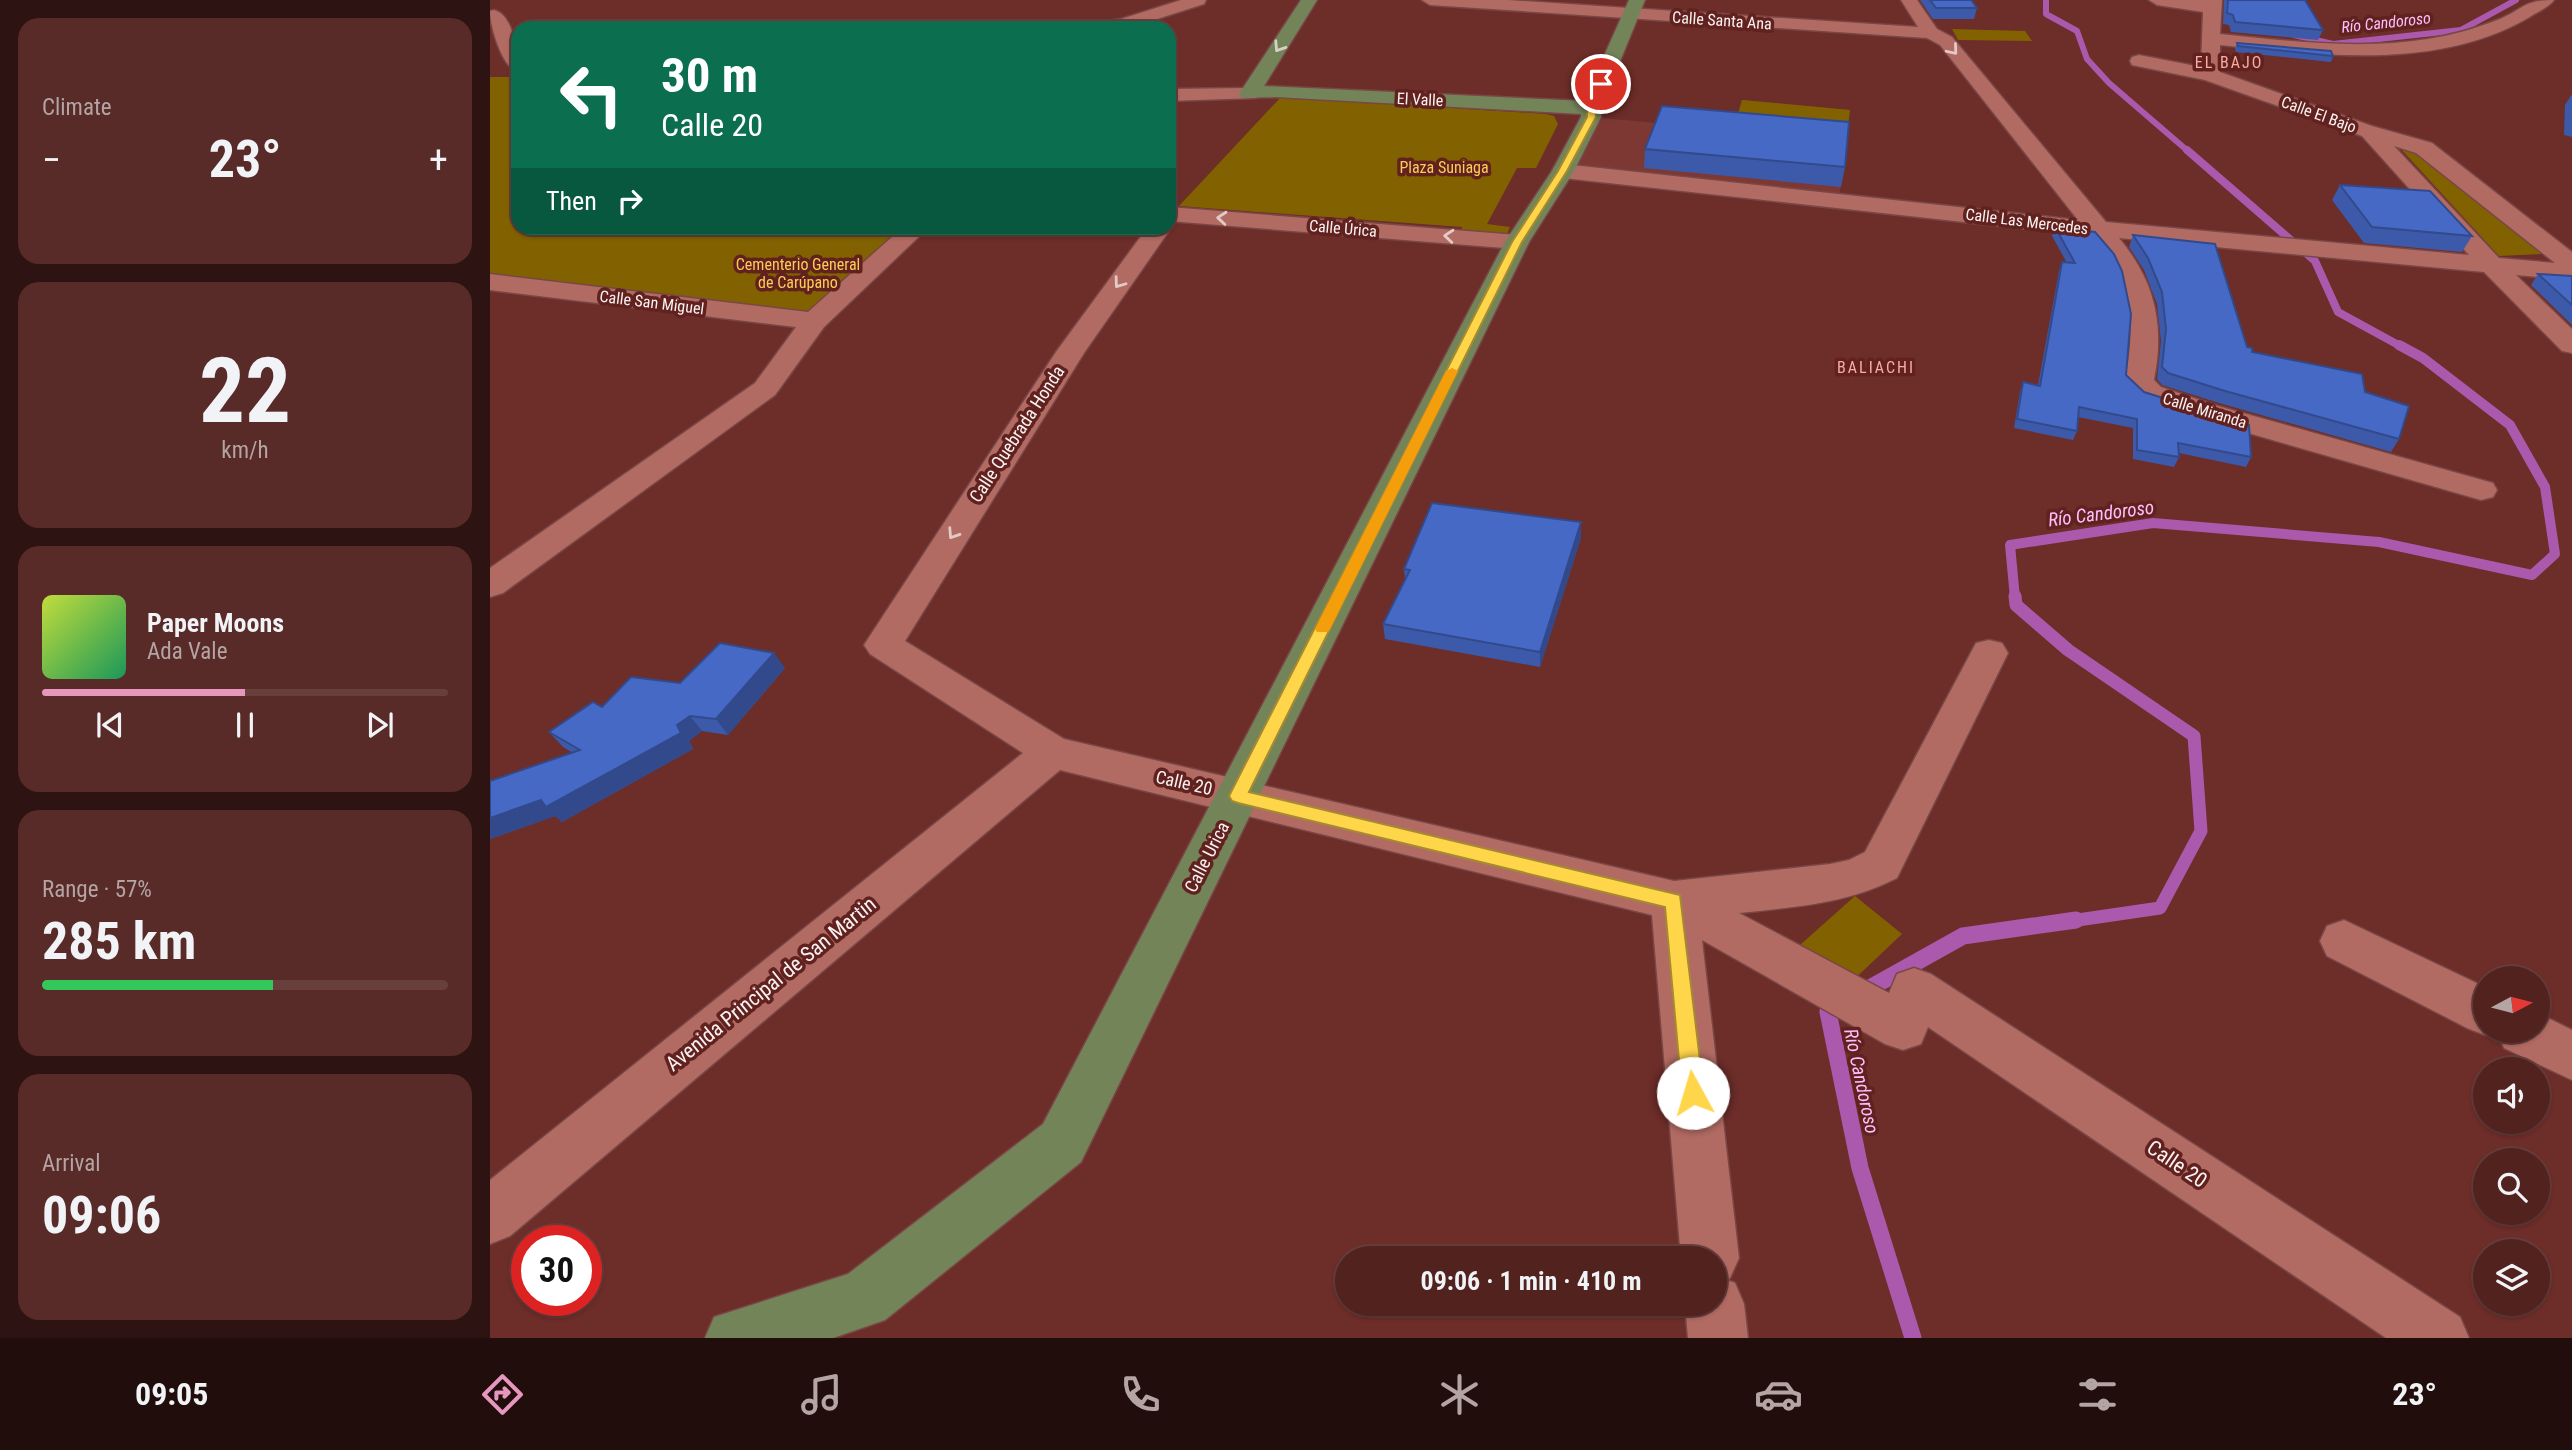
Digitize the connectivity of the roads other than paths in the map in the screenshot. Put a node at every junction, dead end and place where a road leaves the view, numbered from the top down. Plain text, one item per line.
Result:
1 (1198, 0) edge
2 (1310, 0) edge
3 (1430, 0) edge
4 (1909, 0) edge
5 (2157, 0) edge
6 (2546, 0) edge
7 (2213, 4) edge
8 (1634, 7) edge
9 (494, 15) dead end
10 (1133, 21) edge
11 (1931, 33) junction
12 (2213, 38) junction
13 (511, 51) edge
14 (2139, 61) dead end
15 (2210, 75) junction
16 (1249, 94) junction
17 (1176, 95) edge
18 (1591, 108) junction
19 (2369, 132) junction
20 (1563, 171) junction
21 (1176, 215) edge
22 (2098, 229) junction
23 (908, 235) edge
24 (1154, 235) edge
25 (1517, 242) junction
26 (2572, 264) edge
27 (2492, 265) junction
28 (2572, 272) edge
29 (490, 282) edge
30 (814, 321) junction
31 (2572, 345) edge
32 (2481, 490) dead end
33 (490, 585) edge
34 (883, 645) joint
35 (1989, 653) dead end
36 (1052, 752) junction
37 (1238, 796) junction
38 (1674, 901) junction
39 (2344, 942) dead end
40 (2473, 1006) edge
41 (2546, 1043) edge
42 (2572, 1056) edge
43 (490, 1216) edge
44 (1709, 1246) edge
45 (1715, 1316) edge
46 (735, 1338) edge
47 (1718, 1338) edge
48 (2439, 1338) edge

1 - 10 street
2 -> 16 main road
3 - 8 street, Calle Santa Ana
4 - 11 street, Calle Miranda
5 - 7 street
6 - 12 street
7 - 12 street
8 - 11 street, Calle Santa Ana
8 - 18 main road, Calle Urica
9 - 13 street
11 -> 22 street, Calle Miranda
12 - 15 street
14 - 15 street, Calle El Bajo
15 - 19 street, Calle El Bajo
16 - 17 street
16 - 18 main road, El Valle
18 - 20 main road, Calle Urica
19 - 26 street
19 - 27 street, Calle El Bajo
20 - 22 street, Calle Las Mercedes
20 - 25 main road, Calle Urica
25 -> 21 street, Calle Úrica
22 - 27 street, Calle Las Mercedes
22 - 32 street, Calle Miranda
23 - 30 street
24 -> 34 street, Calle Quebrada Honda
25 - 37 main road, Calle Urica
27 - 28 street, Calle Las Mercedes
27 - 31 street, Calle El Bajo
29 - 30 street, Calle San Miguel
30 - 33 street
34 - 36 street, Calle 20
35 - 38 street, Calle 20
36 - 37 street, Calle 20
36 - 43 street, Avenida Principal de San Martin
37 - 38 street, Calle 20
37 - 46 main road, Calle Urica
38 - 44 street
38 - 48 street, Calle 20
39 - 40 street
41 - 42 street
45 - 47 street

